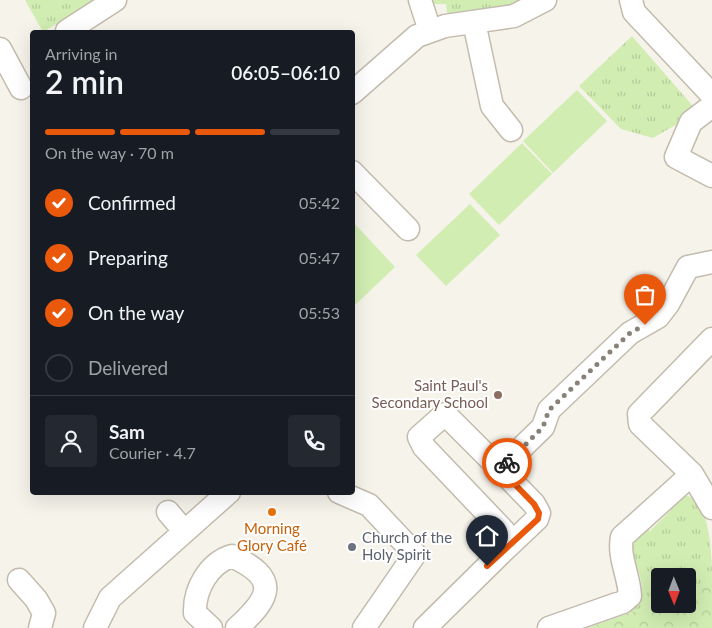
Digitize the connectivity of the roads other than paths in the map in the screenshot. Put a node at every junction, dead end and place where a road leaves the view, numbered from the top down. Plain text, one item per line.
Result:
1 (115, 0) edge
2 (420, 0) edge
3 (545, 0) edge
4 (631, 0) edge
5 (474, 22) junction
6 (69, 30) edge
7 (430, 31) junction
8 (0, 49) edge
9 (21, 88) dead end
10 (355, 90) edge
11 (709, 104) edge
12 (510, 130) dead end
13 (355, 175) edge
14 (712, 176) edge
15 (408, 229) dead end
16 (712, 262) edge
17 (712, 339) edge
18 (500, 469) junction
19 (692, 474) junction
20 (226, 495) edge
21 (346, 495) edge
22 (712, 508) edge
23 (168, 512) dead end
24 (184, 531) junction
25 (500, 554) junction
26 (19, 580) dead end
27 (40, 628) edge
28 (95, 628) edge
29 (212, 628) edge
30 (237, 628) edge
31 (364, 628) edge
32 (425, 628) edge
33 (549, 628) edge

1 - 6 street
2 - 7 street
3 - 5 street
4 - 11 street
5 - 7 street
5 - 12 street
7 - 10 street
8 - 9 street
11 - 14 street
13 - 15 street
16 - 18 street
17 - 19 street
18 - 25 street
18 - 25 street
19 - 22 street
19 - 33 street
20 - 24 street
21 - 31 street
23 - 24 street
24 - 28 street
25 - 32 street
26 - 27 street
29 - 30 street

